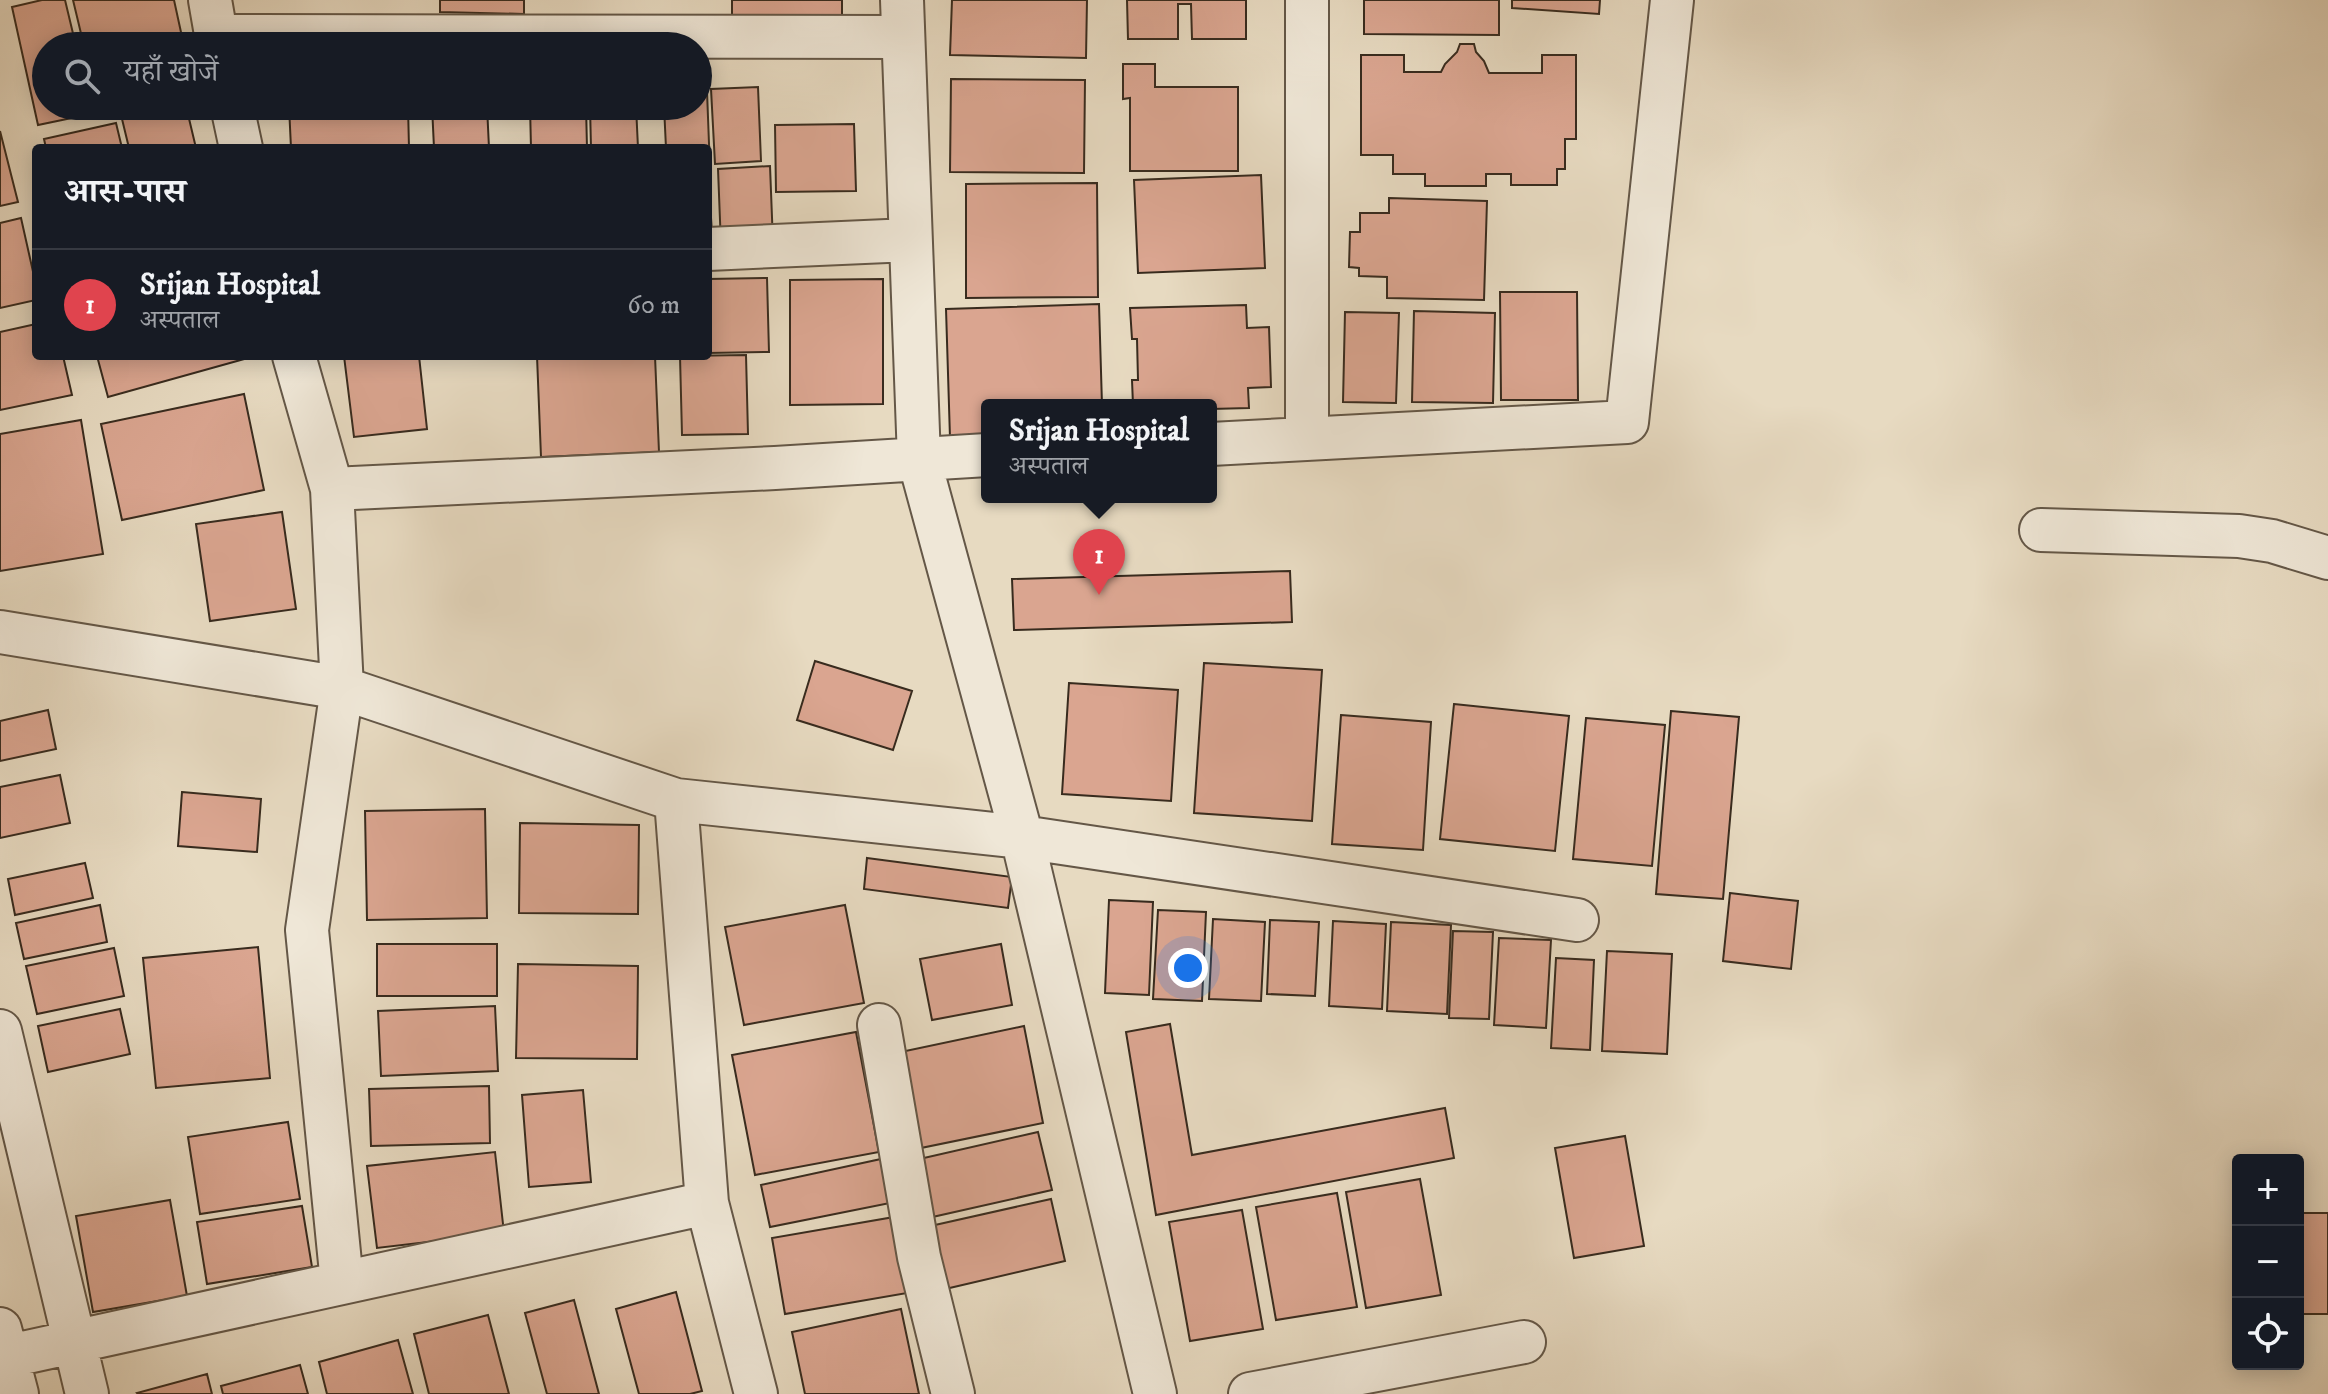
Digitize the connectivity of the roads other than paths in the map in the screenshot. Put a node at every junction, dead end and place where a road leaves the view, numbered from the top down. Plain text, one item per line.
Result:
1 (1307, 0) edge
2 (1672, 0) edge
3 (902, 18) edge
4 (214, 27) edge
5 (235, 120) edge
6 (240, 144) edge
7 (910, 240) junction
8 (712, 249) edge
9 (295, 360) edge
10 (1307, 439) junction
11 (1217, 444) edge
12 (981, 455) edge
13 (919, 459) junction
14 (332, 489) junction
15 (2041, 530) dead end
16 (2328, 558) edge
17 (0, 632) edge
18 (342, 688) junction
19 (676, 800) junction
20 (1022, 837) junction
21 (1577, 920) dead end
22 (879, 1025) dead end
23 (0, 1031) edge
24 (707, 1203) junction
25 (342, 1283) junction
26 (75, 1342) junction
27 (1524, 1342) dead end
28 (6, 1359) edge
29 (87, 1394) edge
30 (756, 1394) edge
31 (953, 1394) edge
32 (1155, 1394) edge
33 (1250, 1394) edge

1 - 10 street
2 - 10 street
3 - 4 street
3 - 7 street
5 - 6 street
7 - 8 street
7 - 13 street
9 - 14 street
10 - 11 street
12 - 13 street
13 - 14 street
13 - 20 street
14 - 18 street
15 - 16 street
17 - 18 street
18 - 19 street
18 - 25 street
19 - 20 street
19 - 24 street
20 - 21 street
20 - 32 street
22 - 31 street
23 - 26 street
24 - 25 street
24 - 30 street
25 - 26 street
26 - 28 street
26 - 29 street
27 - 33 street

